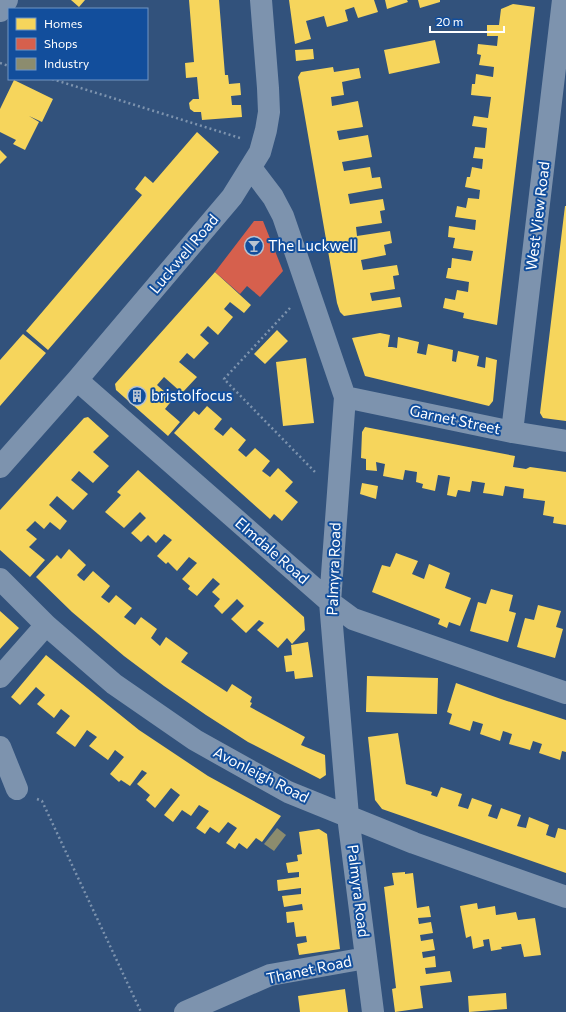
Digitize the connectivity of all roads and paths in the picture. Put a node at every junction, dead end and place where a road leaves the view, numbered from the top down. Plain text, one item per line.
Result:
1 (7, 0) edge
2 (261, 0) edge
3 (563, 0) edge
4 (0, 11) edge
5 (55, 80) edge
6 (263, 145) junction
7 (252, 168) junction
8 (308, 288) junction
9 (77, 380) junction
10 (345, 397) junction
11 (512, 432) junction
12 (566, 441) edge
13 (0, 467) edge
14 (338, 496) junction
15 (0, 579) edge
16 (330, 602) junction
17 (46, 626) junction
18 (0, 676) edge
19 (566, 693) edge
20 (2, 761) edge
21 (17, 789) joint
22 (348, 816) junction
23 (566, 897) edge
24 (366, 958) junction
25 (141, 1012) edge
26 (185, 1012) edge
27 (372, 1012) edge

1 - 4 street
2 - 6 street, Luckwell Road
3 - 11 street, West View Road
5 - 6 path
6 - 7 street, Luckwell Road
7 - 8 street, Palmyra Road
7 - 9 street, Luckwell Road
8 - 10 street, Palmyra Road
8 - 14 path
9 - 13 street, Luckwell Road
9 - 16 street, Elmdale Road
10 - 11 street, Garnet Street
10 - 14 street, Palmyra Road
11 - 12 street, Garnet Street
14 - 16 street, Palmyra Road
15 - 17 street, Avonleigh Road
16 - 19 street, Elmdale Road
16 - 22 street, Palmyra Road
17 - 18 street
17 - 22 street, Avonleigh Road
20 - 21 street
21 - 25 path
22 - 23 street, Avonleigh Road
22 - 24 street, Palmyra Road
24 - 26 street, Thanet Road
24 - 27 street, Palmyra Road

